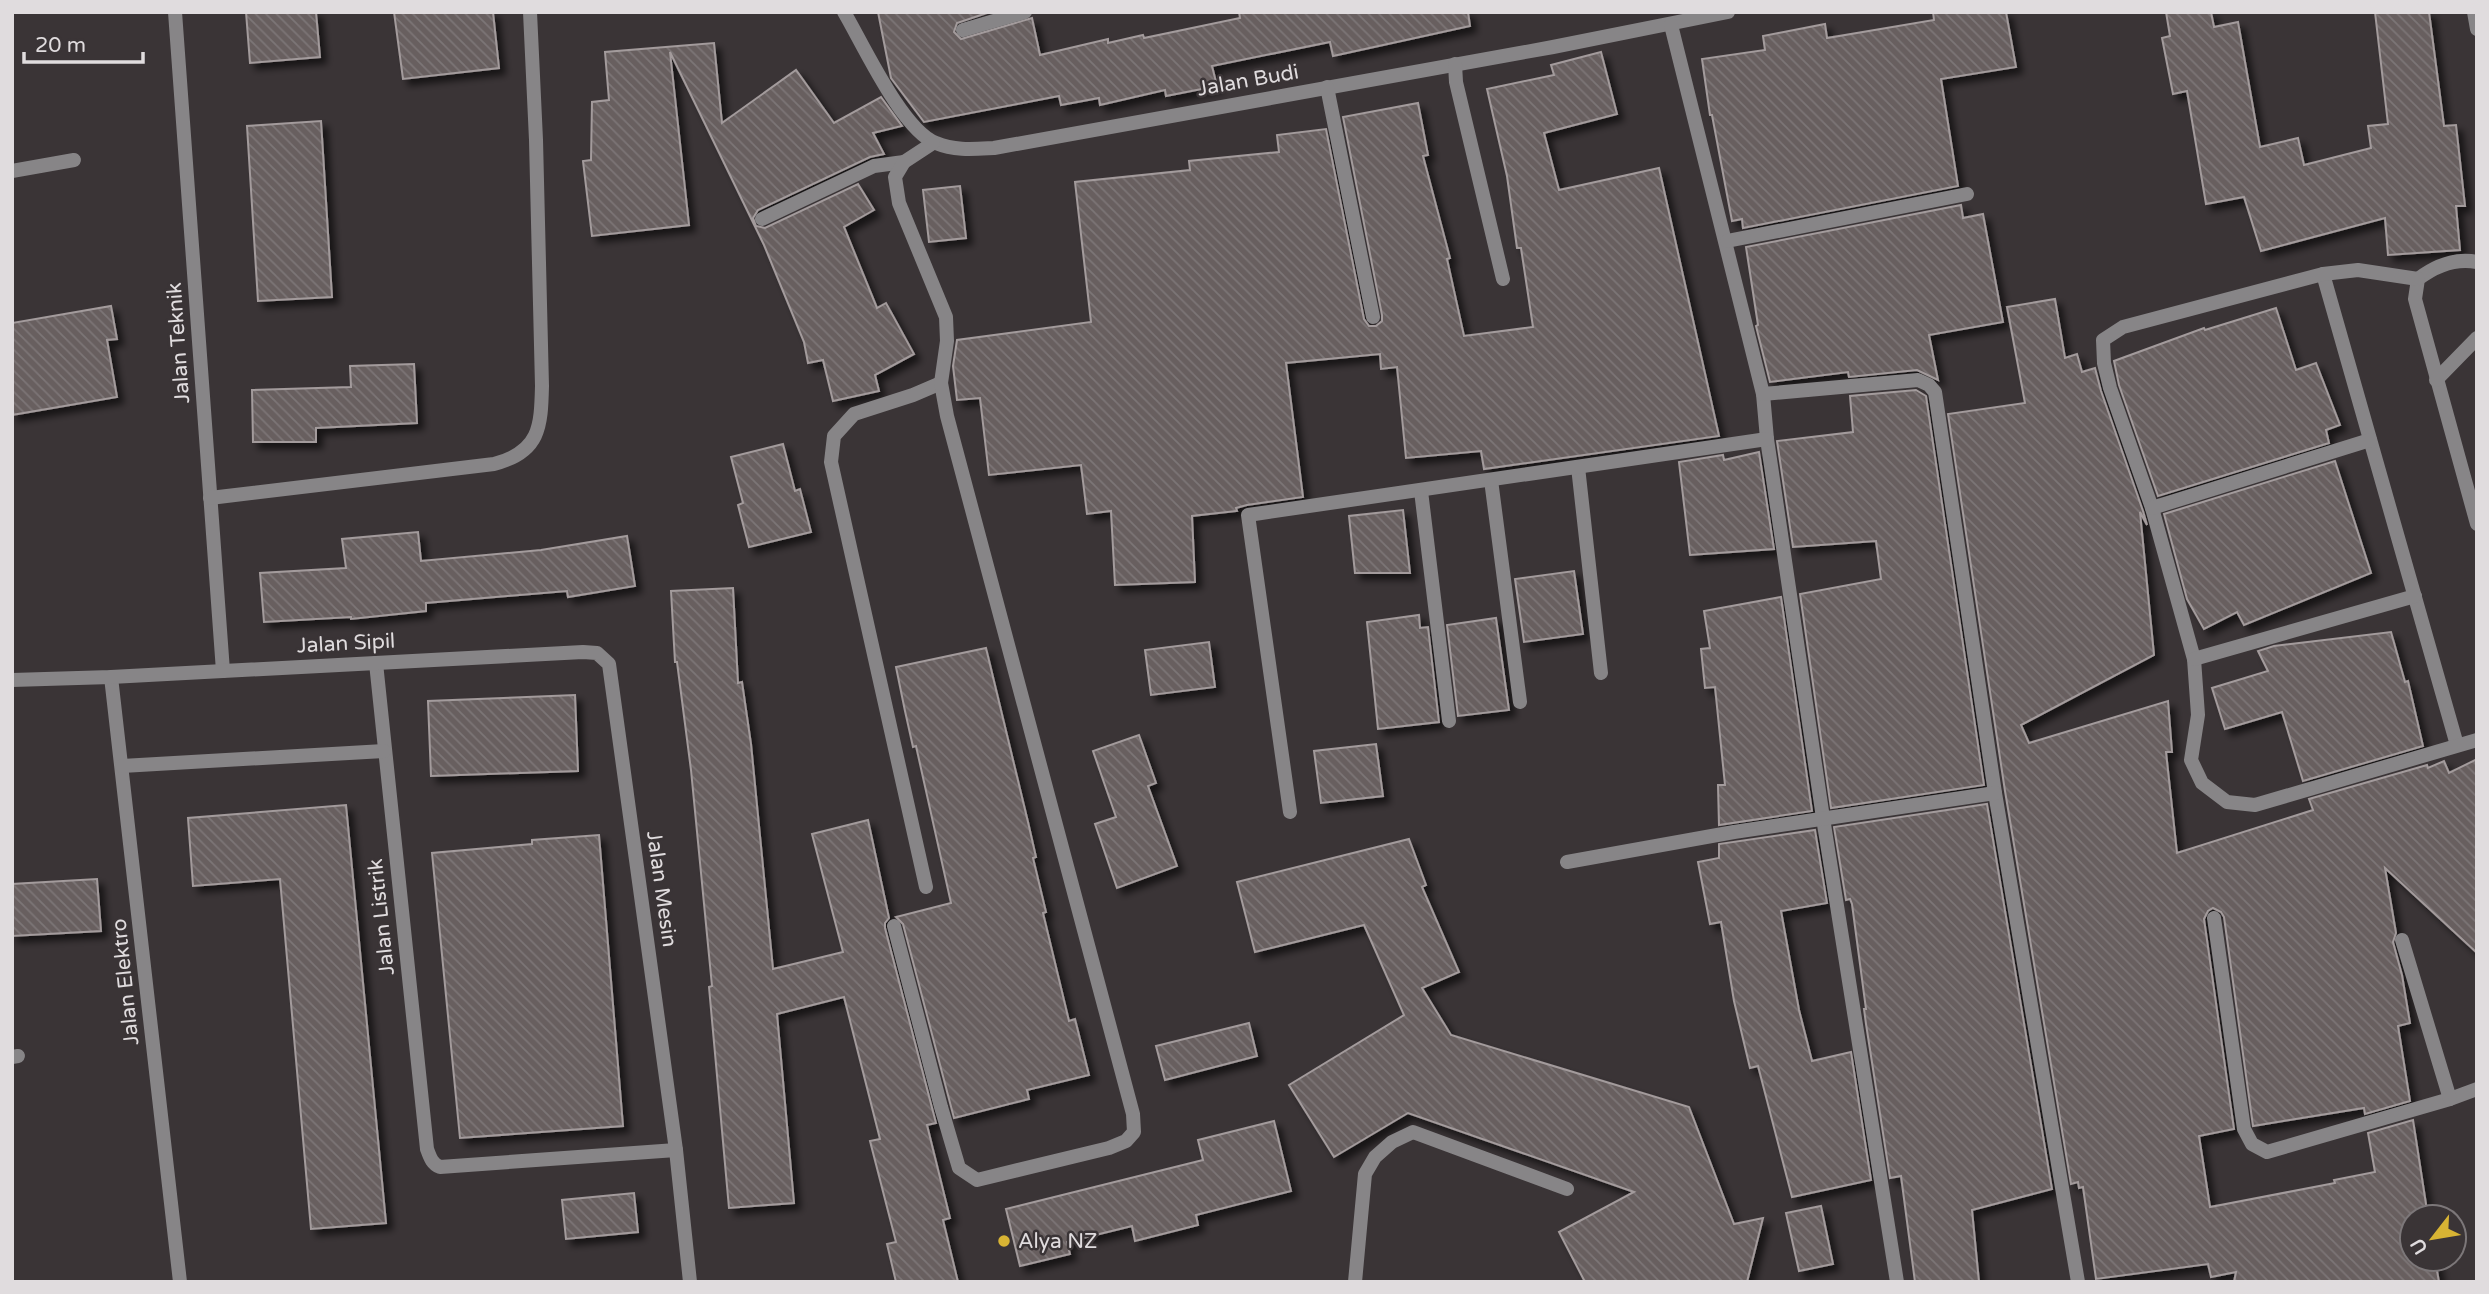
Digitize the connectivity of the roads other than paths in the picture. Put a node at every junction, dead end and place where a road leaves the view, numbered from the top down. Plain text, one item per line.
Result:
1 (175, 12) edge
2 (530, 12) edge
3 (844, 12) edge
4 (1026, 12) edge
5 (1728, 12) edge
6 (2474, 12) edge
7 (1671, 24) junction
8 (2477, 29) edge
9 (962, 30) dead end
10 (1455, 64) junction
11 (1327, 86) junction
12 (933, 143) junction
13 (74, 160) dead end
14 (904, 162) junction
15 (12, 171) edge
16 (1967, 194) dead end
17 (762, 219) dead end
18 (1727, 241) junction
19 (2477, 262) edge
20 (2323, 274) junction
21 (1503, 279) dead end
22 (2418, 279) junction
23 (1373, 317) dead end
24 (2477, 338) edge
25 (2436, 380) junction
26 (941, 383) junction
27 (1763, 394) junction
28 (1767, 439) junction
29 (2370, 440) junction
30 (1578, 467) junction
31 (1491, 480) junction
32 (1421, 491) junction
33 (210, 498) junction
34 (2152, 508) junction
35 (2477, 524) edge
36 (2415, 596) junction
37 (583, 652) joint
38 (2194, 659) junction
39 (376, 663) junction
40 (223, 671) junction
41 (1601, 673) dead end
42 (111, 677) junction
43 (12, 680) edge
44 (1520, 702) dead end
45 (1449, 721) dead end
46 (2477, 740) edge
47 (2456, 745) junction
48 (384, 751) junction
49 (122, 766) junction
50 (1995, 793) junction
51 (1290, 813) dead end
52 (1823, 818) junction
53 (1567, 862) dead end
54 (926, 887) dead end
55 (2214, 918) dead end
56 (894, 926) dead end
57 (2402, 940) dead end
58 (2477, 1089) edge
59 (2450, 1099) junction
60 (676, 1150) junction
61 (1567, 1189) dead end
62 (180, 1282) edge
63 (690, 1282) edge
64 (1355, 1282) edge
65 (1898, 1282) edge
66 (2078, 1282) edge

1 - 33 street, Jalan Teknik
2 - 33 street
3 - 12 street
4 - 9 street
5 - 7 street, Jalan Budi
6 - 8 street
7 - 10 street, Jalan Budi
7 - 18 street
10 - 11 street, Jalan Budi
10 - 21 street
11 - 12 street, Jalan Budi
11 - 23 street
12 - 14 street
13 - 15 street
14 - 17 street
14 - 26 street
16 - 18 street
18 - 27 street
19 - 22 street
20 - 22 street
20 - 29 street
20 - 34 street
22 - 25 street
24 - 25 street
25 - 35 street
26 - 54 street
26 - 56 street
27 - 28 street
27 - 50 street
28 - 30 street
28 - 52 street
29 - 34 street
29 - 36 street
30 - 31 street
30 - 41 street
31 - 32 street
31 - 44 street
32 - 45 street
32 - 51 street
33 - 40 street, Jalan Teknik
34 - 38 street
36 - 38 street
36 - 47 street
37 - 39 street, Jalan Sipil
37 - 60 street, Jalan Mesin
38 - 47 street
39 - 40 street, Jalan Sipil
39 - 48 street, Jalan Listrik
40 - 42 street, Jalan Sipil
42 - 43 street, Jalan Sipil
42 - 49 street, Jalan Elektro
46 - 47 street
48 - 49 street
48 - 60 street, Jalan Listrik
49 - 62 street, Jalan Elektro
50 - 52 street
50 - 66 street
52 - 53 street
52 - 65 street
55 - 59 street
57 - 59 street
58 - 59 street
60 - 63 street
61 - 64 street

